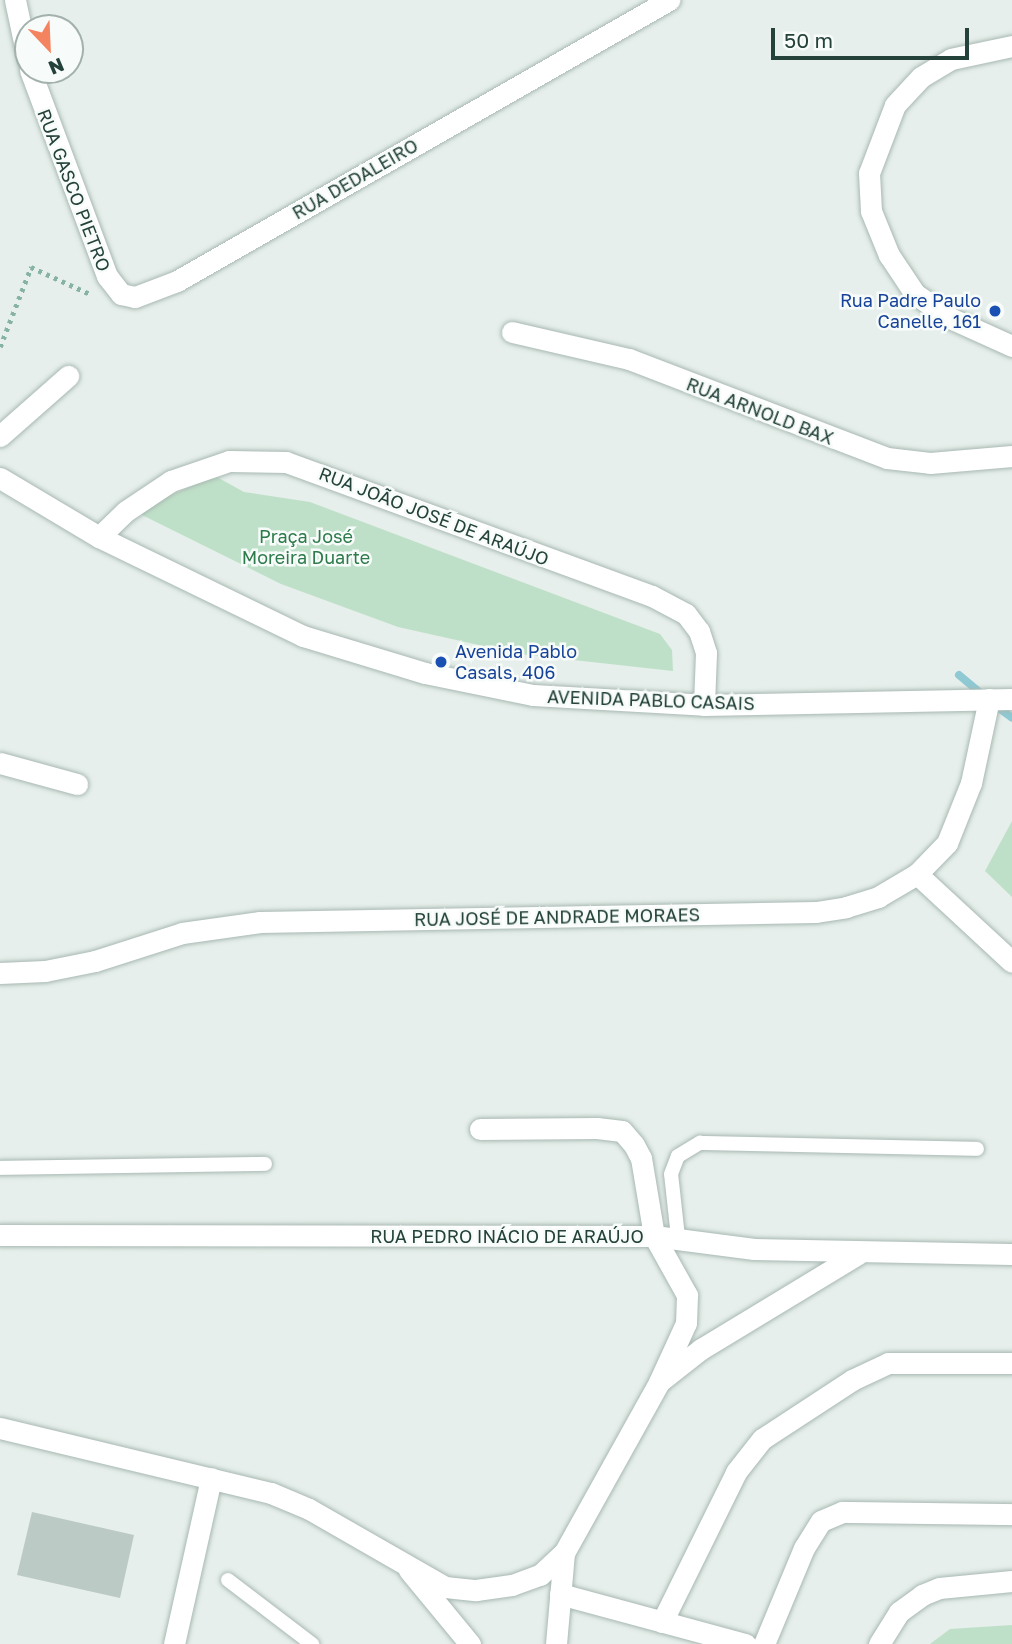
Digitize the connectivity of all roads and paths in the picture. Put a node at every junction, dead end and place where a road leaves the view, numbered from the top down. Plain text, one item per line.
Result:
1 (669, 0) edge
2 (1012, 46) edge
3 (35, 84) edge
4 (135, 297) junction
5 (512, 332) dead end
6 (1012, 346) edge
7 (0, 347) edge
8 (68, 376) dead end
9 (0, 436) edge
10 (1012, 456) edge
11 (0, 478) edge
12 (99, 537) junction
13 (989, 699) junction
14 (1012, 699) edge
15 (704, 705) junction
16 (0, 763) edge
17 (77, 784) dead end
18 (917, 874) junction
19 (1012, 962) edge
20 (0, 973) edge
21 (480, 1129) dead end
22 (977, 1149) dead end
23 (265, 1164) dead end
24 (0, 1168) edge
25 (0, 1235) edge
26 (654, 1236) junction
27 (678, 1237) junction
28 (858, 1254) junction
29 (1012, 1254) edge
30 (1012, 1363) edge
31 (659, 1382) junction
32 (0, 1428) edge
33 (211, 1478) junction
34 (1012, 1514) edge
35 (564, 1553) junction
36 (403, 1563) junction
37 (228, 1580) dead end
38 (1012, 1581) edge
39 (560, 1594) junction
40 (662, 1622) junction
41 (174, 1644) edge
42 (312, 1644) edge
43 (470, 1644) edge
44 (556, 1644) edge
45 (745, 1644) edge
46 (764, 1644) edge
47 (879, 1644) edge

1 - 4 street, RUA DEDALEIRO
2 - 6 street
3 - 4 street, RUA GASCO PIETRO
4 - 7 path
5 - 10 street, RUA ARNOLD BAX
8 - 9 street
11 - 12 street, AVENIDA PABLO CASAIS
12 - 15 street, AVENIDA PABLO CASAIS
12 - 15 street, RUA JOÃO JOSÉ DE ARAÚJO
13 - 14 street, AVENIDA PABLO CASAIS
13 - 15 street, AVENIDA PABLO CASAIS
13 - 18 street, RUA JOSÉ DE ANDRADE MORAES
16 - 17 street
18 - 19 street
18 - 20 street, RUA JOSÉ DE ANDRADE MORAES
21 - 26 street
22 - 27 lane
23 - 24 lane
25 - 26 street, RUA PEDRO INÁCIO DE ARAÚJO
26 - 27 street, RUA PEDRO INÁCIO DE ARAÚJO
26 - 31 street
27 - 28 street, RUA PEDRO INÁCIO DE ARAÚJO
28 - 29 street, RUA PEDRO INÁCIO DE ARAÚJO
28 - 31 street
30 - 40 street
31 - 35 street
32 - 33 street
33 - 36 street
33 - 41 street
34 - 46 street
35 - 36 street
35 - 39 street
36 - 43 street
37 - 42 lane
38 - 47 street
39 - 40 street
39 - 44 street
40 - 45 street

